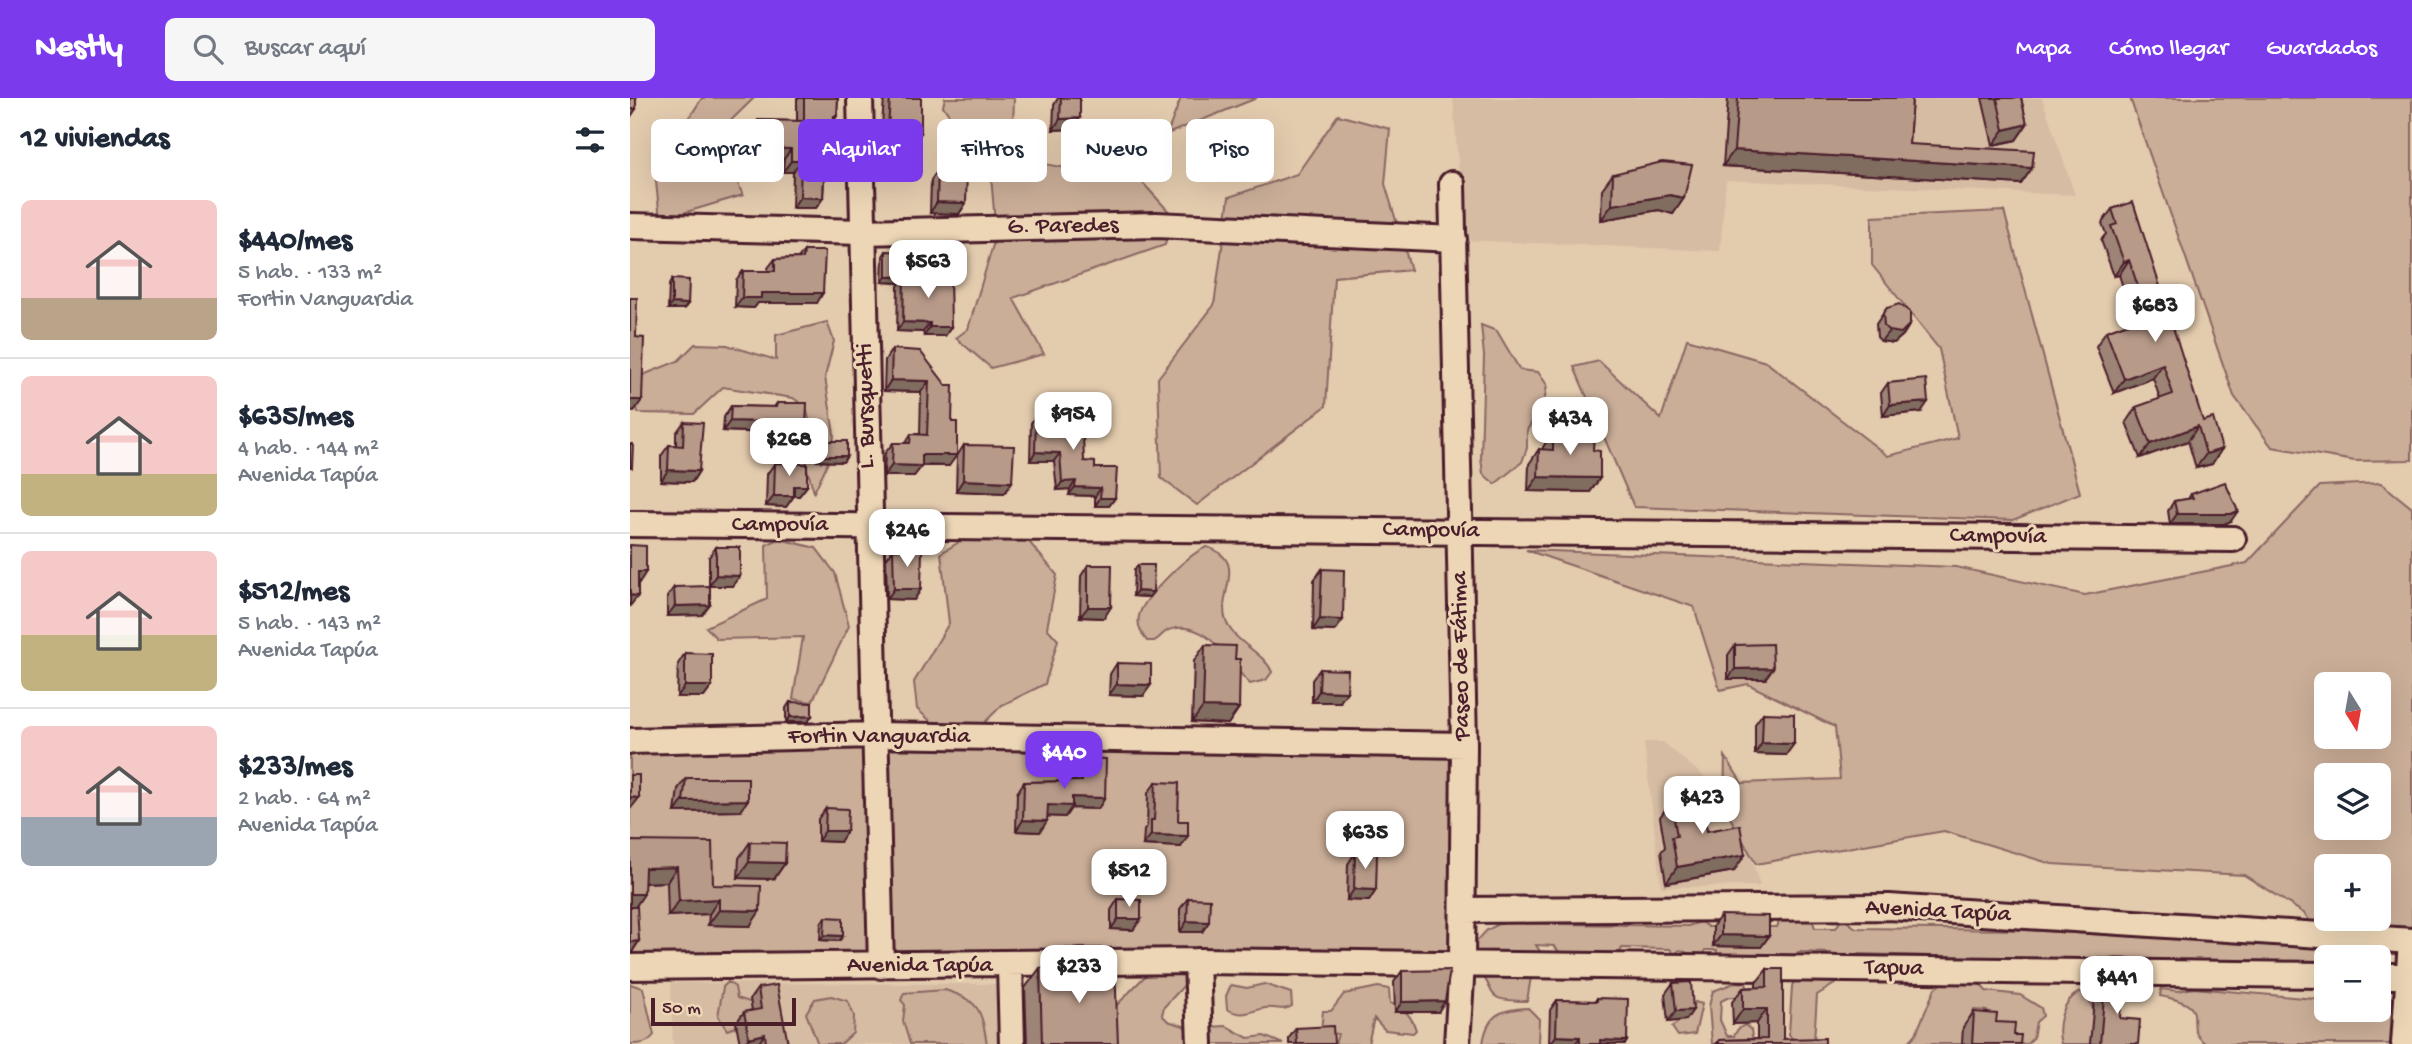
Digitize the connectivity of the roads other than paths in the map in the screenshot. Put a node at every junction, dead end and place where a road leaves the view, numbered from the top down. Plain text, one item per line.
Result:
1 (860, 98) edge
2 (1452, 184) dead end
3 (630, 226) edge
4 (863, 232) junction
5 (1454, 239) junction
6 (630, 524) edge
7 (870, 526) junction
8 (1459, 532) junction
9 (2233, 539) dead end
10 (876, 735) junction
11 (630, 741) edge
12 (1464, 745) junction
13 (1462, 910) junction
14 (2412, 941) edge
15 (1197, 961) junction
16 (1462, 962) junction
17 (1010, 965) junction
18 (881, 966) junction
19 (630, 967) edge
20 (2314, 975) edge
21 (2391, 976) edge
22 (2410, 976) edge
23 (1012, 1044) edge
24 (1199, 1044) edge
25 (1457, 1044) edge
26 (2404, 1044) edge

1 - 4 street, L. Bursquetti
2 - 5 street, Paseo de Fátima
3 - 4 street, G. Paredes
4 - 5 street, G. Paredes
4 - 7 street, L. Bursquetti
5 - 8 street, Paseo de Fátima
6 - 7 street, Campovía
7 - 8 street, Campovía
7 - 10 street, L. Bursquetti
8 - 9 street, Campovía
8 - 12 street, Paseo de Fátima
10 - 11 street, Fortin Vanguardia
10 - 12 street, Fortin Vanguardia
10 - 18 street, L. Bursquetti
12 - 13 street, Paseo de Fátima
13 - 14 street, Avenida Tapúa
13 - 16 street, Paseo de Fátima
14 - 22 street
15 - 16 street, Avenida Tapúa
15 - 17 street, Avenida Tapúa
15 - 24 street
16 - 20 street, Tapua
16 - 25 street, Paseo de Fátima
17 - 18 street, Avenida Tapúa
17 - 23 street
18 - 19 street, Avenida Tapúa
21 - 22 street
22 - 26 street

